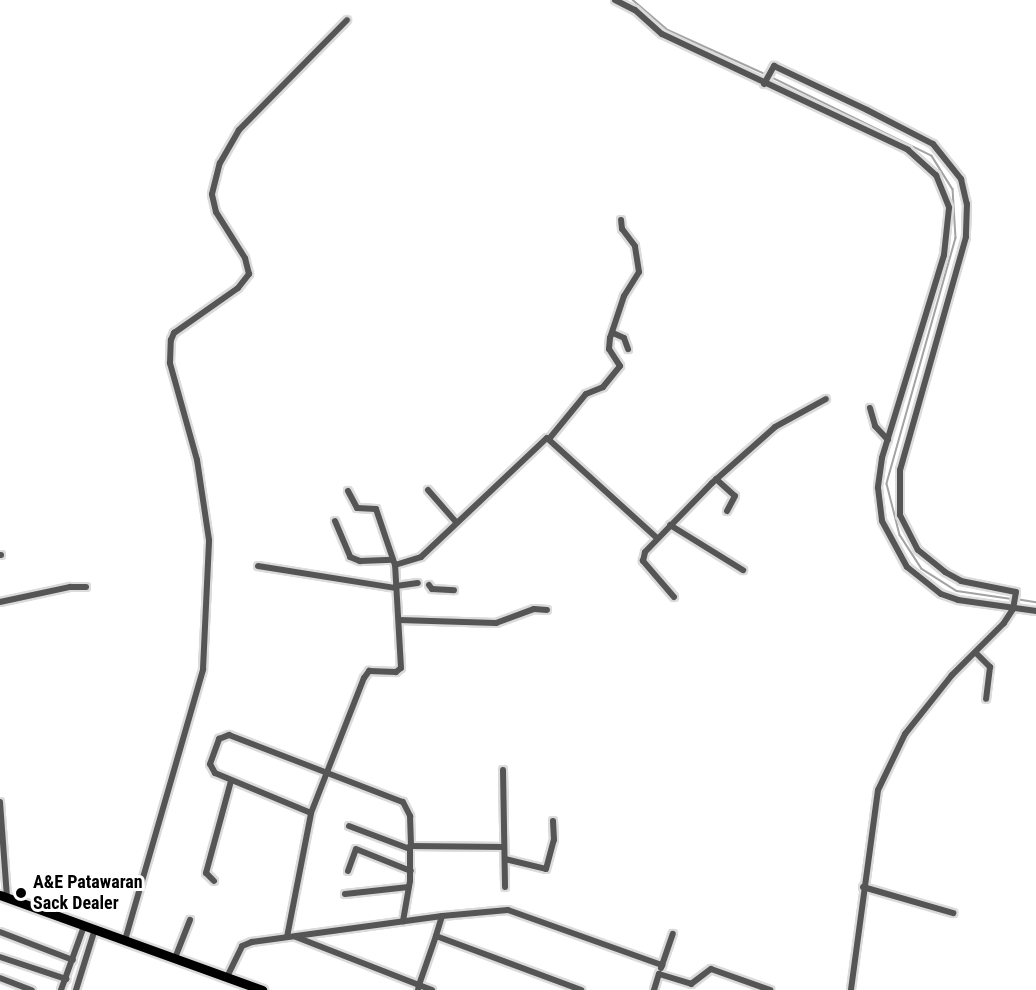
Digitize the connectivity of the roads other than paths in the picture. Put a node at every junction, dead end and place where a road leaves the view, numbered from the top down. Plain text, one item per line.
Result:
1 (615, 0) edge
2 (347, 20) dead end
3 (765, 81) junction
4 (621, 220) dead end
5 (613, 333) junction
6 (628, 349) dead end
7 (826, 399) dead end
8 (870, 408) dead end
9 (549, 439) junction
10 (888, 440) junction
11 (716, 479) junction
12 (428, 490) dead end
13 (348, 491) dead end
14 (727, 511) dead end
15 (335, 522) dead end
16 (456, 522) junction
17 (669, 525) junction
18 (657, 538) junction
19 (394, 562) junction
20 (258, 566) dead end
21 (743, 570) dead end
22 (418, 584) dead end
23 (429, 585) dead end
24 (86, 587) dead end
25 (396, 587) junction
26 (454, 590) dead end
27 (674, 597) dead end
28 (0, 602) edge
29 (1014, 607) junction
30 (548, 610) dead end
31 (1036, 611) edge
32 (399, 620) junction
33 (976, 653) junction
34 (986, 699) dead end
35 (503, 770) dead end
36 (326, 772) junction
37 (231, 781) junction
38 (0, 802) edge
39 (311, 813) junction
40 (553, 821) dead end
41 (349, 826) dead end
42 (410, 847) junction
43 (504, 847) junction
44 (505, 859) junction
45 (348, 871) dead end
46 (411, 871) junction
47 (214, 881) dead end
48 (409, 887) junction
49 (505, 887) dead end
50 (863, 887) junction
51 (345, 894) dead end
52 (2, 897) edge
53 (953, 913) dead end
54 (442, 916) junction
55 (190, 920) dead end
56 (403, 921) junction
57 (84, 926) junction
58 (95, 930) junction
59 (0, 932) edge
60 (673, 934) dead end
61 (295, 936) junction
62 (436, 936) junction
63 (287, 937) junction
64 (125, 940) junction
65 (0, 957) edge
66 (175, 958) junction
67 (73, 960) junction
68 (662, 965) junction
69 (658, 974) junction
70 (227, 977) junction
71 (0, 978) edge
72 (66, 979) junction
73 (419, 988) edge
74 (32, 990) edge
75 (61, 990) edge
76 (75, 990) edge
77 (262, 990) edge
78 (432, 990) edge
79 (581, 990) edge
80 (654, 990) edge
81 (770, 990) edge
82 (851, 990) edge

1 - 3 street
2 - 64 street
3 - 10 street
3 - 29 street
4 - 5 street
5 - 6 street
5 - 9 street
7 - 11 street
8 - 10 street
9 - 16 street
9 - 18 street
10 - 29 street
11 - 14 street
11 - 17 street
12 - 16 street
13 - 19 street
15 - 19 street
16 - 19 street
17 - 18 street
17 - 21 street
18 - 27 street
19 - 25 street
20 - 25 street
22 - 25 street
23 - 26 street
24 - 28 street
25 - 32 street
29 - 31 street
29 - 33 street
30 - 32 street
32 - 36 street
33 - 34 street
33 - 50 street
35 - 43 street
36 - 37 street
36 - 39 street
36 - 42 street
37 - 39 street
37 - 47 street
38 - 52 street
39 - 63 street
40 - 44 street
41 - 42 street
42 - 43 street
42 - 46 street
43 - 44 street
44 - 49 street
45 - 46 street
46 - 48 street
48 - 51 street
48 - 56 street
50 - 53 street
50 - 82 street
52 - 57 highway
54 - 56 street
54 - 62 street
54 - 68 street
55 - 66 street
56 - 61 street
57 - 58 highway
57 - 67 street
58 - 64 highway
58 - 76 street
59 - 67 street
60 - 68 street
61 - 63 street
61 - 73 street
62 - 73 street
62 - 79 street
63 - 70 street
64 - 66 highway
65 - 72 street
66 - 70 highway
67 - 72 street
68 - 69 street
69 - 80 street
69 - 81 street
70 - 77 highway
71 - 74 street
72 - 75 street
73 - 78 street

